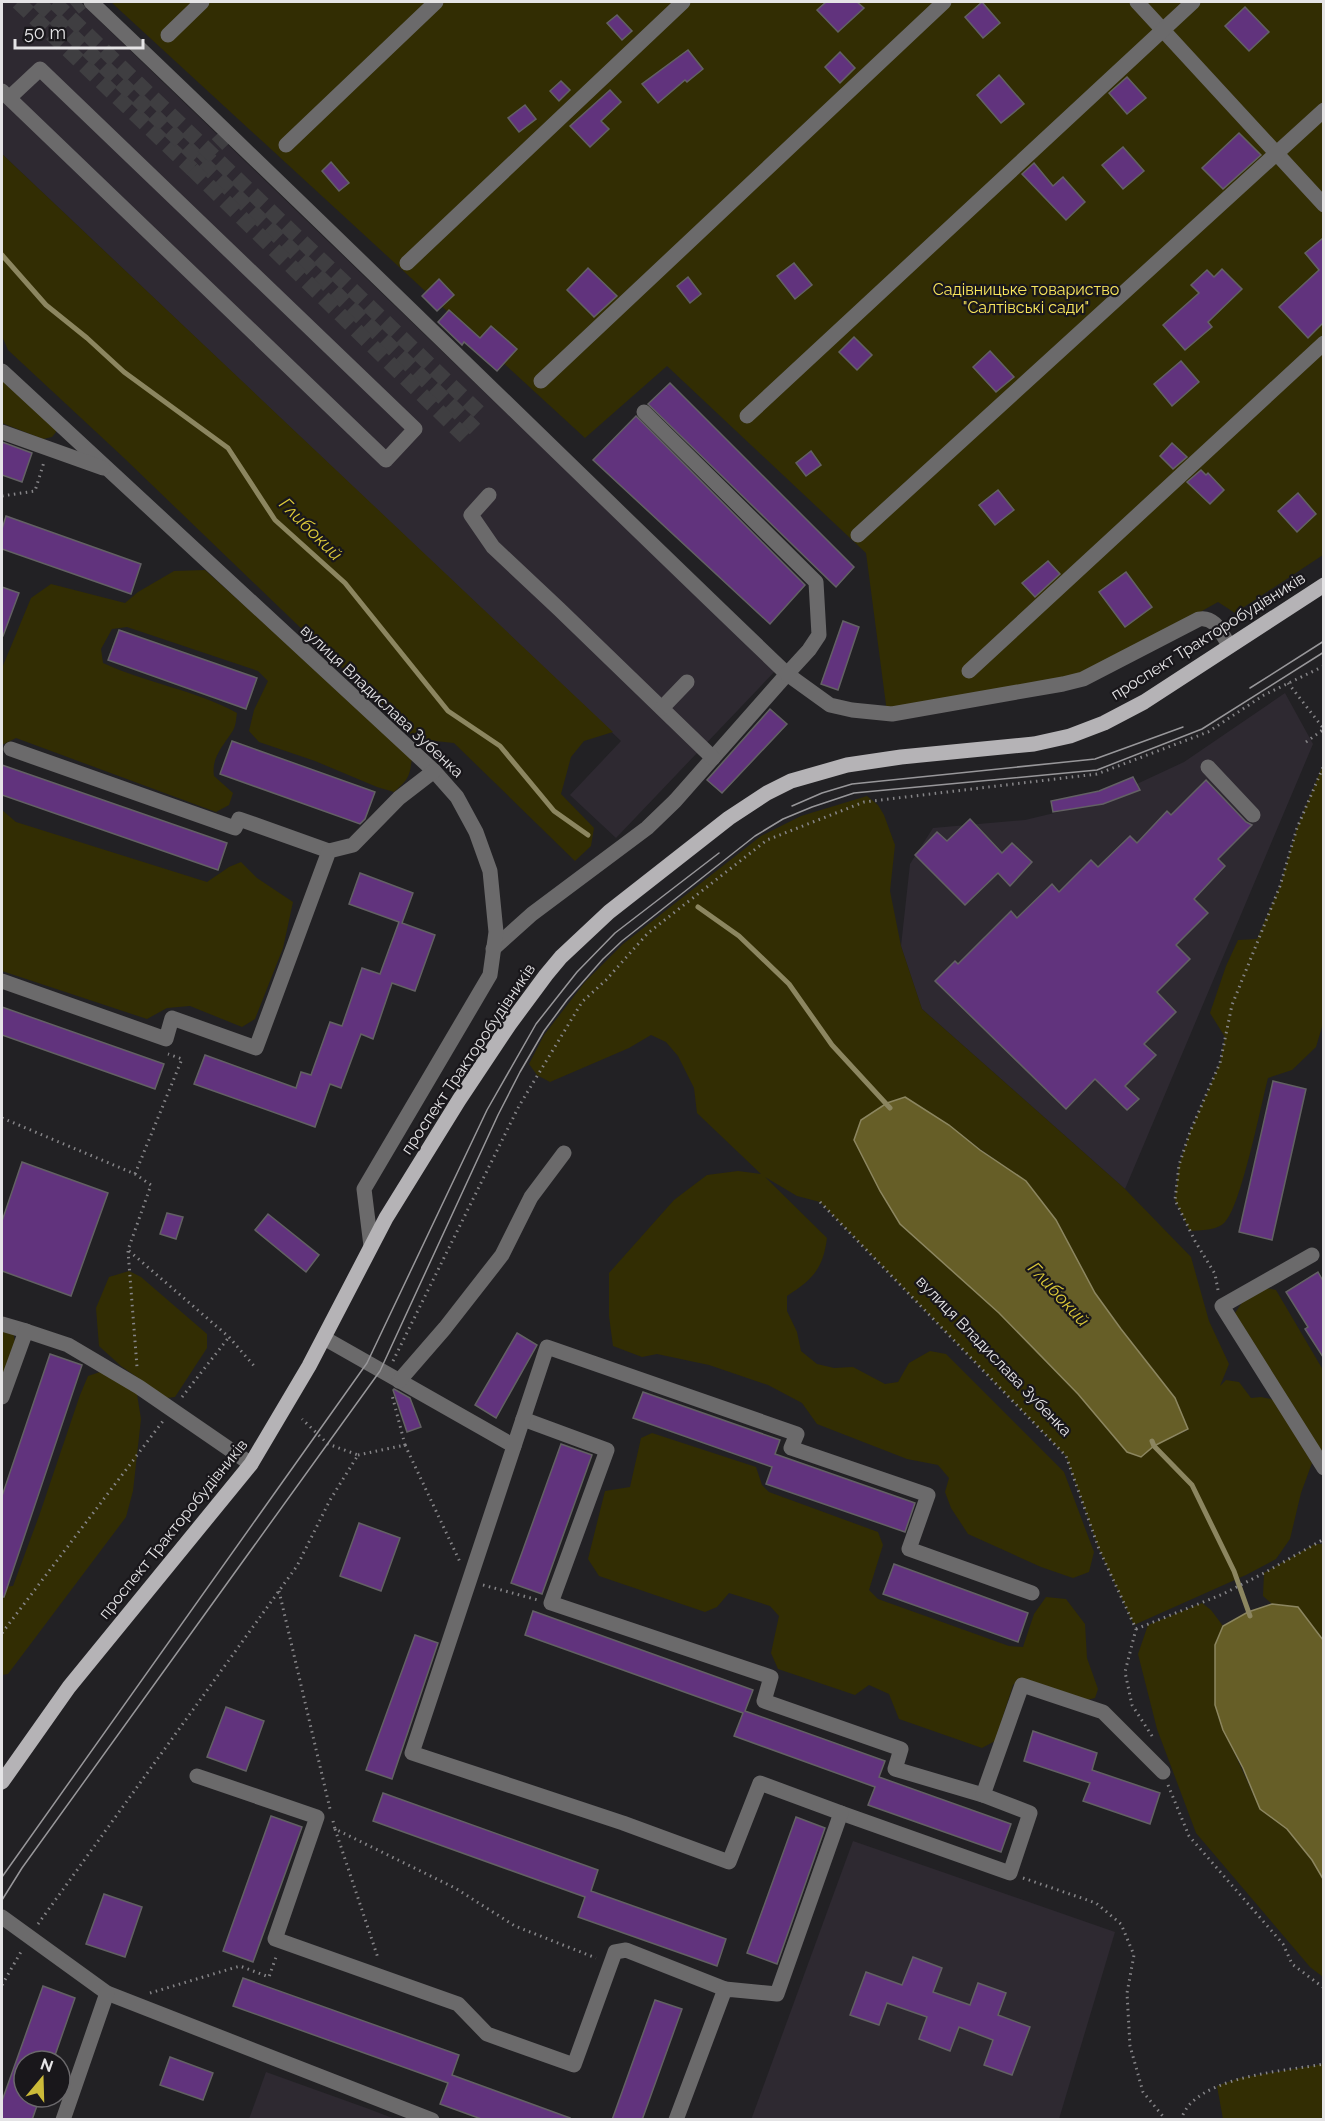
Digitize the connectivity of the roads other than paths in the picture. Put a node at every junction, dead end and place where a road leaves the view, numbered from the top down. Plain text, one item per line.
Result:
1 (91, 2) edge
2 (202, 2) edge
3 (436, 2) edge
4 (683, 2) edge
5 (944, 2) edge
6 (1137, 2) edge
7 (1193, 2) edge
8 (1163, 30) junction
9 (168, 35) dead end
10 (5, 94) edge
11 (1323, 110) edge
12 (286, 145) dead end
13 (1276, 154) junction
14 (1323, 206) edge
15 (407, 263) dead end
16 (1323, 344) edge
17 (2, 371) edge
18 (541, 381) dead end
19 (644, 412) dead end
20 (747, 416) dead end
21 (2, 432) edge
22 (109, 471) junction
23 (489, 495) dead end
24 (858, 535) dead end
25 (1323, 585) edge
26 (1228, 645) junction
27 (969, 671) dead end
28 (787, 674) junction
29 (687, 682) dead end
30 (662, 708) junction
31 (11, 749) dead end
32 (713, 758) junction
33 (1208, 766) dead end
34 (434, 771) junction
35 (1253, 815) dead end
36 (329, 851) junction
37 (493, 949) junction
38 (2, 981) edge
39 (564, 1153) dead end
40 (371, 1246) junction
41 (1312, 1255) dead end
42 (2, 1323) edge
43 (26, 1331) junction
44 (324, 1338) junction
45 (399, 1381) junction
46 (2, 1397) edge
47 (523, 1419) junction
48 (514, 1446) junction
49 (251, 1464) junction
50 (1323, 1468) edge
51 (1032, 1593) dead end
52 (1163, 1773) road end
53 (196, 1776) dead end
54 (2, 1782) edge
55 (983, 1795) junction
56 (841, 1813) junction
57 (2, 1917) edge
58 (725, 1989) junction
59 (107, 1994) junction
60 (63, 2120) edge
61 (432, 2120) edge
62 (676, 2120) edge

1 - 28 street
2 - 9 street
3 - 12 street
4 - 15 street
5 - 18 street
6 - 8 street
7 - 8 street
8 - 13 street
8 - 20 street
10 - 10 street
11 - 13 street
13 - 14 street
13 - 24 street
16 - 27 street
17 - 22 street, вулиця Владислава Зубенка
19 - 28 street
21 - 22 street
22 - 34 street, вулиця Владислава Зубенка
23 - 30 street
25 - 26 main road, проспект Тракторобудівників
26 - 28 street
26 - 40 main road, проспект Тракторобудівників
28 - 32 street
29 - 30 street
30 - 32 street
31 - 36 street
32 - 37 street
33 - 35 street
34 - 36 street
34 - 37 street, вулиця Владислава Зубенка
36 - 38 street
37 - 40 street, вулиця Владислава Зубенка
39 - 45 street
40 - 44 main road, проспект Тракторобудівників
41 - 50 street
42 - 43 street
43 - 46 street
43 - 49 street
44 - 45 street
44 - 49 main road, проспект Тракторобудівників
45 - 48 street
47 - 48 street
47 - 51 street
47 - 55 street
48 - 56 street
49 - 54 main road, проспект Тракторобудівників
52 - 55 street
53 - 58 street
55 - 56 street
56 - 58 street
57 - 59 street
58 - 62 street
59 - 60 street
59 - 61 street

